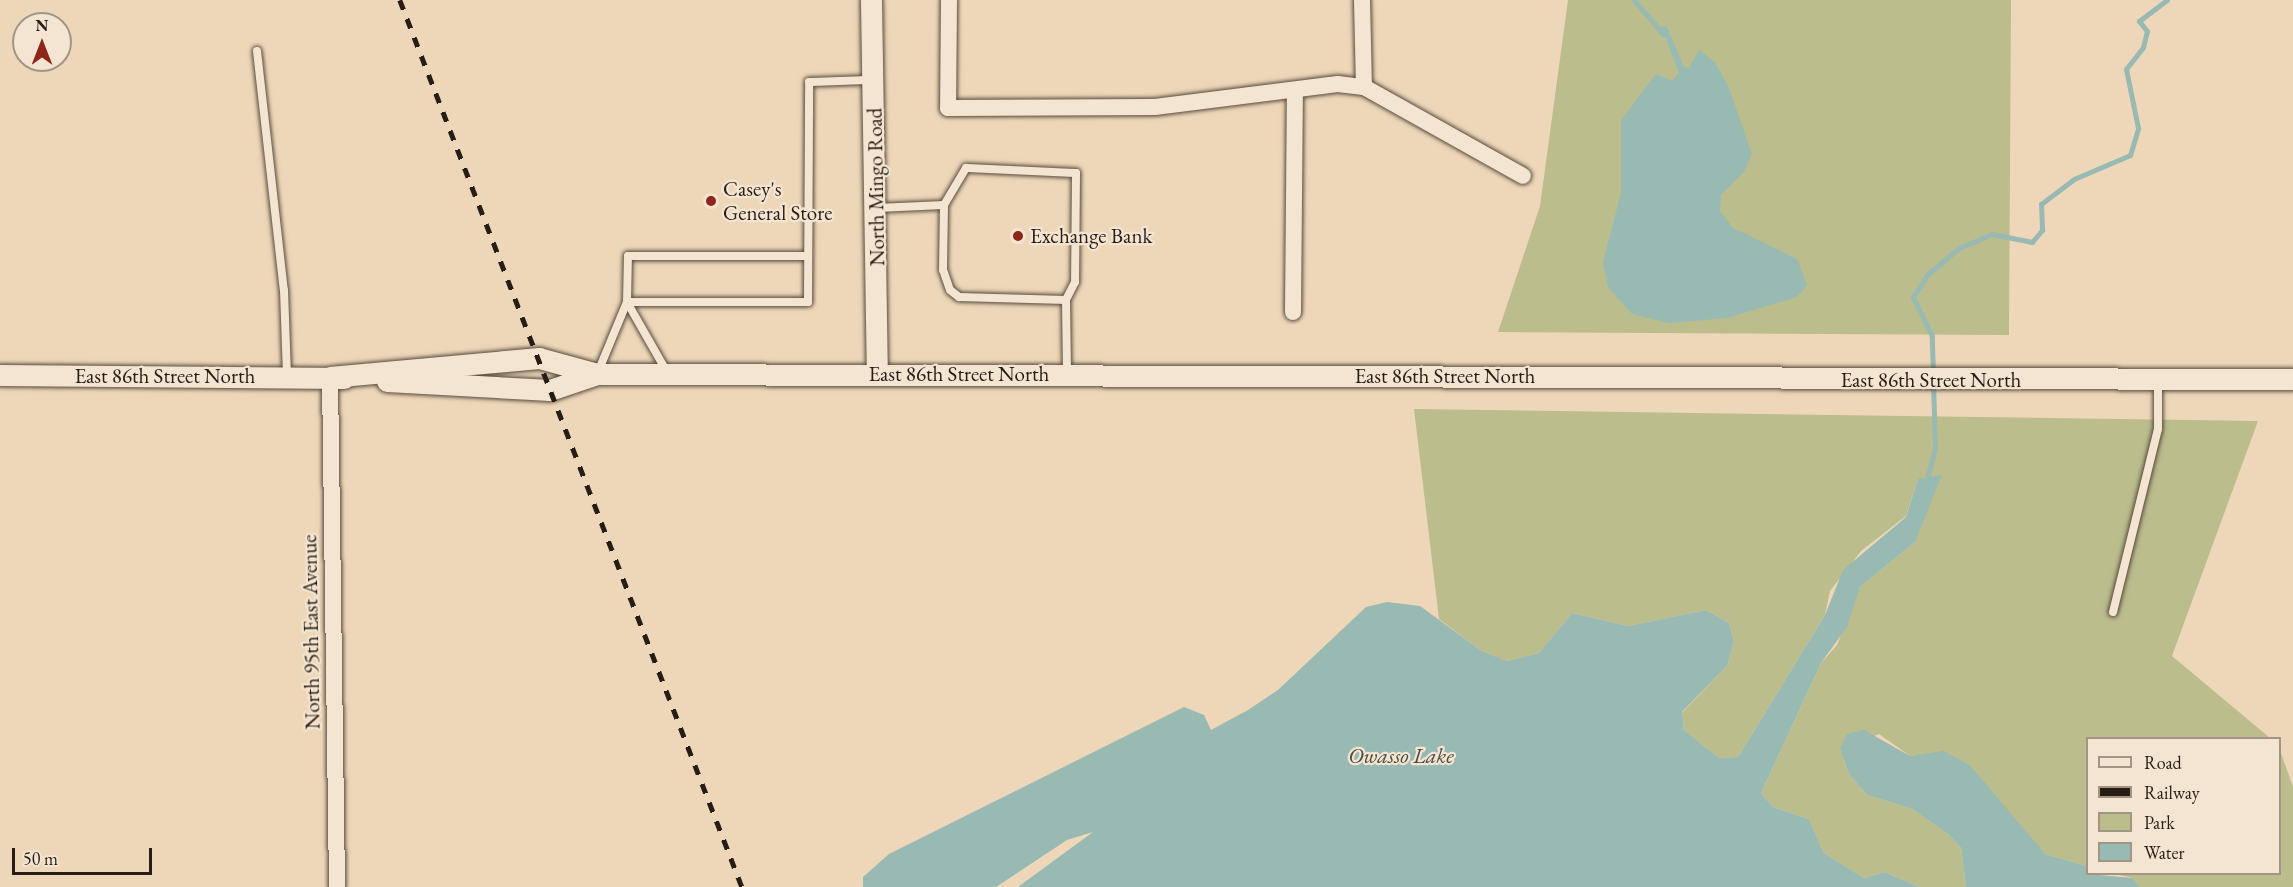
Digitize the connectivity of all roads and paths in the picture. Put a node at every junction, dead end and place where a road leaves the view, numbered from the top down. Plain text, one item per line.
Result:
1 (872, 0) edge
2 (949, 0) edge
3 (1362, 0) edge
4 (257, 51) dead end
5 (874, 80) junction
6 (1364, 87) junction
7 (1295, 90) junction
8 (1523, 176) dead end
9 (944, 205) junction
10 (877, 208) junction
11 (808, 256) junction
12 (1066, 300) junction
13 (627, 302) junction
14 (1293, 312) dead end
15 (597, 374) junction
16 (668, 374) junction
17 (877, 374) junction
18 (1067, 374) junction
19 (0, 375) edge
20 (287, 377) junction
21 (330, 377) junction
22 (2158, 378) junction
23 (2293, 379) edge
24 (2113, 612) dead end
25 (337, 887) edge

1 - 5 street, North Mingo Road
2 - 7 street
3 - 6 street
4 - 20 lane
5 - 10 street, North Mingo Road
5 - 11 lane
6 - 7 street
6 - 8 street
7 - 14 street
9 - 10 lane
9 - 12 lane
9 - 12 lane
10 - 17 street, North Mingo Road
11 - 13 lane
11 - 13 lane
12 - 18 lane
13 - 15 lane
13 - 16 lane
15 - 16 street, East 86th Street North
15 - 21 street, East 86th Street North
15 - 21 street, East 86th Street North
16 - 17 street, East 86th Street North
17 - 18 street, East 86th Street North
18 - 22 street, East 86th Street North
19 - 20 street, East 86th Street North
20 - 21 street, East 86th Street North
21 - 25 street, North 95th East Avenue
22 - 23 street, East 86th Street North
22 - 24 lane

